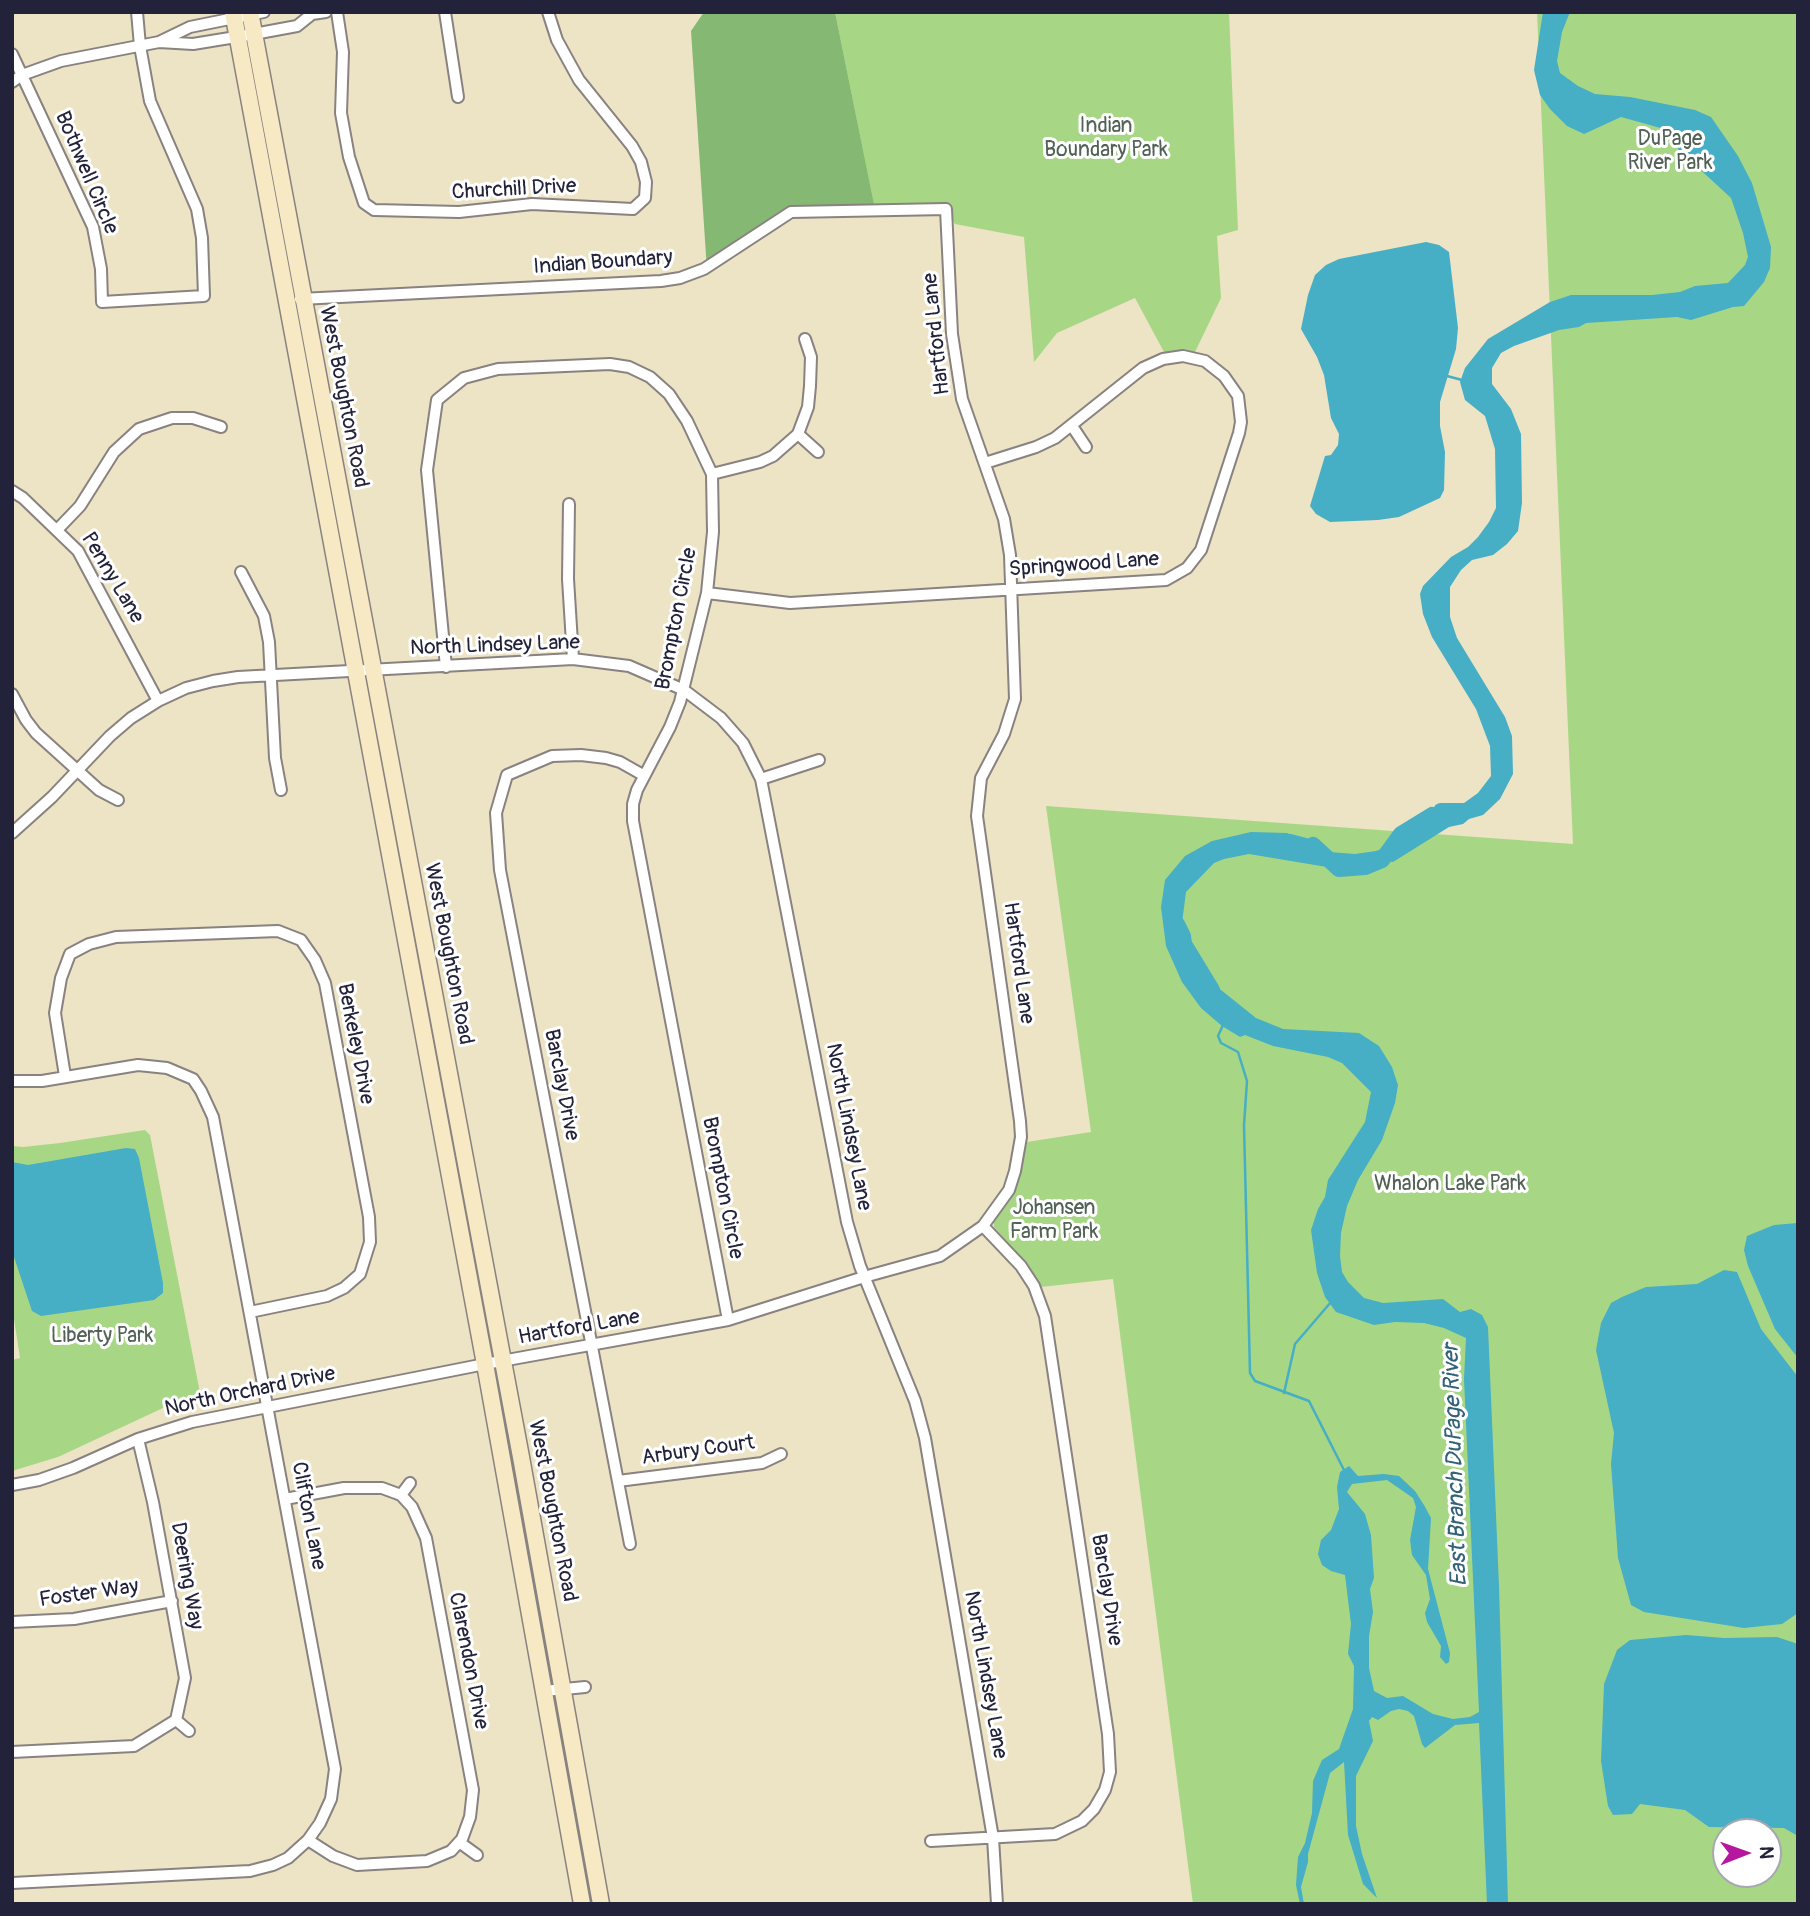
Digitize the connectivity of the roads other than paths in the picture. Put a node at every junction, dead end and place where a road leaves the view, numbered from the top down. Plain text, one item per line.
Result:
1 (137, 12) edge
2 (326, 12) edge
3 (337, 12) edge
4 (445, 12) edge
5 (548, 12) edge
6 (309, 13) edge
7 (246, 14) edge
8 (246, 35) junction
9 (159, 42) junction
10 (140, 46) junction
11 (12, 54) edge
12 (23, 75) junction
13 (12, 82) edge
14 (458, 97) dead end
15 (946, 209) joint
16 (295, 300) junction
17 (805, 339) dead end
18 (1072, 426) junction
19 (221, 427) dead end
20 (798, 434) junction
21 (1086, 447) dead end
22 (818, 452) dead end
23 (985, 463) junction
24 (712, 474) junction
25 (12, 491) edge
26 (569, 504) dead end
27 (57, 530) junction
28 (242, 572) dead end
29 (1011, 589) junction
30 (707, 593) junction
31 (573, 659) junction
32 (446, 667) junction
33 (373, 670) junction
34 (356, 672) junction
35 (272, 676) junction
36 (684, 690) junction
37 (12, 694) edge
38 (158, 701) junction
39 (819, 760) dead end
40 (77, 771) junction
41 (643, 775) junction
42 (761, 779) junction
43 (281, 790) dead end
44 (118, 800) dead end
45 (12, 833) edge
46 (65, 1076) junction
47 (12, 1081) edge
48 (983, 1226) junction
49 (864, 1277) junction
50 (250, 1312) junction
51 (728, 1320) junction
52 (590, 1345) junction
53 (503, 1362) junction
54 (485, 1364) junction
55 (268, 1407) junction
56 (138, 1439) junction
57 (782, 1454) dead end
58 (618, 1481) junction
59 (410, 1483) dead end
60 (12, 1485) edge
61 (401, 1495) junction
62 (285, 1499) junction
63 (629, 1544) dead end
64 (172, 1601) junction
65 (12, 1622) edge
66 (585, 1687) dead end
67 (564, 1689) junction
68 (544, 1691) junction
69 (176, 1720) junction
70 (189, 1731) dead end
71 (12, 1752) edge
72 (993, 1838) junction
73 (308, 1840) junction
74 (460, 1841) junction
75 (931, 1841) dead end
76 (477, 1855) dead end
77 (12, 1883) edge
78 (582, 1904) edge
79 (601, 1904) edge
80 (997, 1904) edge

1 - 10 street
2 - 6 street
3 - 5 street, Churchill Drive
4 - 14 street
6 - 8 street
7 - 8 main road, West Boughton Road
7 - 9 street
8 - 9 street
8 - 16 main road, West Boughton Road
9 - 10 street
10 - 12 street
10 - 12 street, Bothwell Circle
11 - 12 street
12 - 13 street
15 - 16 street, Indian Boundary
15 - 23 street, Hartford Lane
16 - 33 main road, West Boughton Road
16 - 34 main road, West Boughton Road
17 - 20 street
18 - 21 street
18 - 23 street, Springwood Lane
18 - 29 street, Springwood Lane
19 - 27 street
20 - 22 street
20 - 24 street
23 - 29 street, Hartford Lane
24 - 30 street, Brompton Circle
24 - 32 street, Brompton Circle
25 - 27 street, Penny Lane
26 - 31 street
27 - 38 street, Penny Lane
28 - 35 street
29 - 30 street, Springwood Lane
29 - 48 street, Hartford Lane
30 - 36 street, Brompton Circle
31 - 32 street, North Lindsey Lane
31 - 36 street, North Lindsey Lane
32 - 33 street, North Lindsey Lane
33 - 34 street, North Lindsey Lane
33 - 53 main road, West Boughton Road
34 - 35 street
34 - 54 main road, West Boughton Road
35 - 38 street
35 - 43 street
36 - 41 street, Brompton Circle
36 - 42 street, North Lindsey Lane
37 - 40 street
38 - 40 street
39 - 42 street
40 - 44 street
40 - 45 street
41 - 51 street, Brompton Circle
41 - 52 street, Barclay Drive
42 - 49 street, North Lindsey Lane
46 - 47 street, Clifton Lane
46 - 50 street, Clifton Lane
46 - 50 street, Berkeley Drive
48 - 49 street, Hartford Lane
48 - 72 street, Barclay Drive
49 - 51 street, Hartford Lane
49 - 72 street, North Lindsey Lane
50 - 55 street, Clifton Lane
51 - 52 street, Hartford Lane
52 - 53 street, Hartford Lane
52 - 58 street, Barclay Drive
53 - 54 street, North Orchard Drive
53 - 67 main road, West Boughton Road
54 - 55 street, North Orchard Drive
54 - 68 main road, West Boughton Road
55 - 56 street, North Orchard Drive
55 - 62 street, Clifton Lane
56 - 60 street, North Orchard Drive
56 - 64 street, Deering Way
57 - 58 street, Arbury Court
58 - 63 street, Barclay Drive
59 - 61 street
61 - 62 street
61 - 74 street, Clarendon Drive
62 - 73 street, Clifton Lane
64 - 65 street, Foster Way
64 - 69 street, Deering Way
66 - 67 street
67 - 68 street
67 - 79 main road, West Boughton Road
68 - 78 main road, West Boughton Road
69 - 70 street
69 - 71 street
72 - 75 street, Barclay Drive
72 - 80 street, North Lindsey Lane
73 - 74 street
73 - 77 street, Clifton Lane
74 - 76 street

